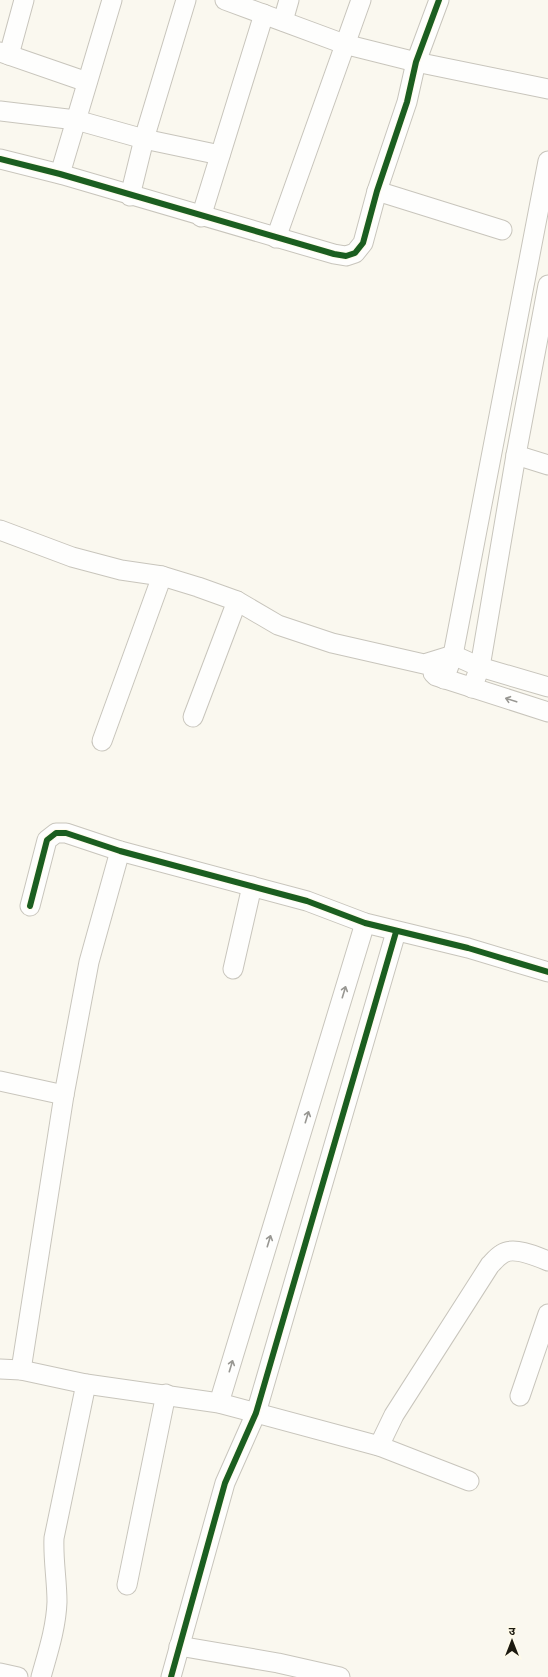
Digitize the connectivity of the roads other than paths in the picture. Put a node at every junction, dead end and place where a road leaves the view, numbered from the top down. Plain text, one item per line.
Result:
1 (24, 0) edge
2 (112, 0) edge
3 (186, 0) edge
4 (225, 0) edge
5 (289, 0) edge
6 (360, 0) edge
7 (439, 0) edge
8 (264, 14) junction
9 (283, 21) junction
10 (344, 44) junction
11 (4, 54) edge
12 (416, 62) junction
13 (87, 82) junction
14 (548, 89) edge
15 (0, 111) edge
16 (76, 120) junction
17 (144, 139) junction
18 (220, 155) junction
19 (0, 159) edge
20 (548, 161) edge
21 (60, 174) junction
22 (377, 191) junction
23 (130, 196) junction
24 (201, 217) junction
25 (502, 230) dead end
26 (276, 238) junction
27 (548, 285) edge
28 (516, 455) junction
29 (548, 464) edge
30 (0, 530) edge
31 (162, 576) junction
32 (237, 601) junction
33 (453, 655) junction
34 (424, 664) junction
35 (480, 667) junction
36 (444, 679) junction
37 (548, 687) edge
38 (472, 688) junction
39 (548, 712) edge
40 (193, 717) dead end
41 (102, 741) dead end
42 (120, 851) junction
43 (252, 886) junction
44 (30, 906) dead end
45 (366, 923) junction
46 (396, 932) junction
47 (233, 969) dead end
48 (548, 972) edge
49 (0, 1081) edge
50 (64, 1095) junction
51 (548, 1261) edge
52 (548, 1314) edge
53 (0, 1370) edge
54 (21, 1370) junction
55 (86, 1384) junction
56 (166, 1394) junction
57 (520, 1396) dead end
58 (220, 1403) junction
59 (256, 1413) junction
60 (379, 1446) junction
61 (469, 1480) dead end
62 (127, 1585) dead end
63 (179, 1646) junction
64 (0, 1673) edge
65 (18, 1677) edge
66 (41, 1677) edge
67 (171, 1677) edge
68 (340, 1677) edge

1 - 11 street
2 - 13 street
3 - 17 street
4 - 8 street
5 - 9 street
6 - 10 street
7 - 12 street
8 - 9 street
8 - 18 street
9 - 10 street
10 - 12 street
10 - 26 street
11 - 13 street
12 - 14 street
12 - 22 street
13 - 16 street
15 - 16 street
16 - 17 street
16 - 21 street
17 - 18 street
17 - 23 street
18 - 24 street
19 - 21 street
20 - 33 street
21 - 23 street
22 - 25 street
22 - 26 street
23 - 24 street
24 - 26 street
27 - 28 street
28 - 29 street
28 - 35 street
30 - 31 street
31 - 32 street
31 - 41 street
32 - 34 street
32 - 40 street
33 - 34 street
33 - 35 street
33 - 36 street
34 - 36 street
35 - 37 street
35 - 38 street
36 - 38 street
39 -> 38 street
42 - 43 street
42 - 44 street
42 - 50 street
43 - 45 street
43 - 47 street
45 - 46 street
58 -> 45 street
46 - 48 street
46 - 59 street
49 - 50 street
50 - 54 street
51 - 60 street
52 - 57 street
53 - 54 street
54 - 55 street
55 - 56 street
55 - 66 street
56 - 58 street
56 - 62 street
58 - 59 street
59 - 60 street
59 - 63 street
60 - 61 street
63 - 67 street
63 - 68 street
64 - 65 street

